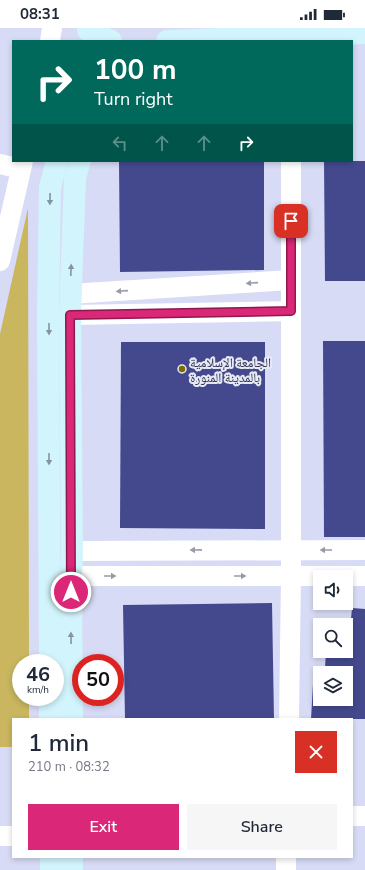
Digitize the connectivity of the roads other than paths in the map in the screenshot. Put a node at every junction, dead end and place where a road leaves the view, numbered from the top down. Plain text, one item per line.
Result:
1 (52, 28) edge
2 (123, 28) edge
3 (89, 32) edge
4 (365, 33) edge
5 (50, 40) edge
6 (109, 40) edge
7 (117, 40) edge
8 (192, 40) edge
9 (57, 162) edge
10 (80, 162) edge
11 (291, 162) edge
12 (0, 164) edge
13 (22, 165) edge
14 (0, 262) edge
15 (291, 280) junction
16 (70, 294) junction
17 (291, 311) junction
18 (70, 315) junction
19 (291, 549) junction
20 (365, 550) edge
21 (72, 551) junction
22 (71, 576) junction
23 (291, 576) junction
24 (365, 576) edge
25 (50, 654) edge
26 (50, 706) edge
27 (50, 718) edge
28 (72, 718) edge
29 (289, 718) edge
30 (353, 816) edge
31 (365, 816) edge
32 (0, 836) edge
33 (12, 836) edge
34 (51, 858) edge
35 (72, 858) edge
36 (286, 858) edge
37 (51, 870) edge
38 (72, 870) edge
39 (286, 870) edge

1 - 5 street
2 - 7 main road
3 - 6 main road
4 - 8 main road
9 -> 25 main road
16 -> 10 main road
11 - 15 street
12 - 13 street
13 - 14 street
15 -> 16 street
15 - 17 street
16 - 18 main road
17 - 18 street
17 - 19 street
18 - 21 main road
20 -> 19 street
19 -> 21 street
19 - 23 street
21 - 22 main road
22 -> 23 street
28 -> 22 main road
23 - 24 street
23 - 29 street
26 - 27 main road
30 - 31 street
32 - 33 street
34 - 37 main road
35 - 38 main road
36 - 39 street

